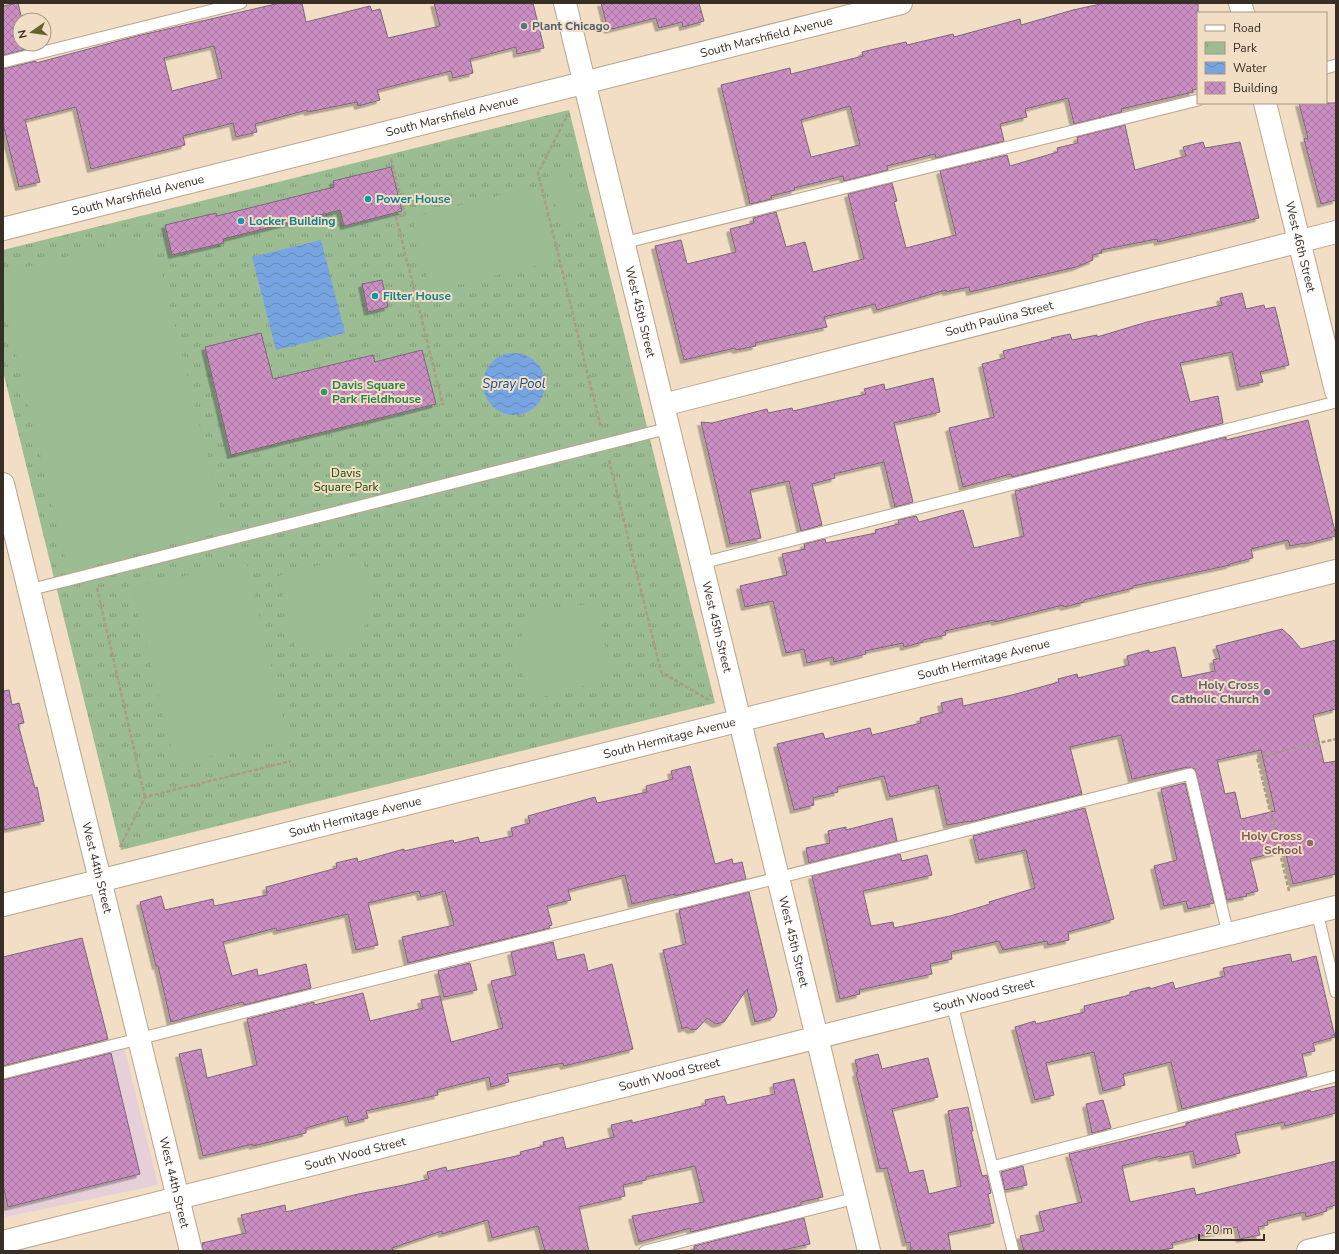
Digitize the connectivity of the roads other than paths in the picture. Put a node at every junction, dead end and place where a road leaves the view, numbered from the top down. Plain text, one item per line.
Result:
1 (241, 3) edge
2 (565, 3) edge
3 (901, 3) edge
4 (3, 62) edge
5 (585, 82) junction
6 (1197, 100) edge
7 (1265, 104) edge
8 (3, 229) edge
9 (1336, 232) edge
10 (624, 242) junction
11 (1299, 242) junction
12 (1336, 391) edge
13 (1336, 402) edge
14 (663, 405) junction
15 (669, 428) junction
16 (3, 484) edge
17 (12, 563) edge
18 (702, 563) junction
19 (1336, 571) edge
20 (29, 590) junction
21 (740, 721) junction
22 (778, 878) junction
23 (100, 881) junction
24 (3, 905) edge
25 (1326, 910) edge
26 (1228, 934) junction
27 (1336, 992) edge
28 (952, 1004) junction
29 (817, 1038) junction
30 (139, 1039) junction
31 (3, 1073) edge
32 (1336, 1076) edge
33 (992, 1167) junction
34 (178, 1198) junction
35 (856, 1198) junction
36 (3, 1242) edge
37 (1336, 1244) edge
38 (191, 1251) edge
39 (645, 1251) edge
40 (869, 1251) edge
41 (1013, 1251) edge
42 (1308, 1251) edge

1 - 4 lane
2 - 5 street, West 45th Street
3 - 5 street, South Marshfield Avenue
5 - 8 street, South Marshfield Avenue
5 - 10 street, West 45th Street
6 - 10 lane
7 - 11 street, West 46th Street
9 - 11 street, South Paulina Street
10 - 14 street, West 45th Street
11 - 12 street, West 46th Street
11 - 14 street, South Paulina Street
13 - 18 lane
14 - 15 street, West 45th Street
15 - 18 street, West 45th Street
15 - 20 lane
16 - 17 street, West 44th Street
17 - 20 street, West 44th Street
18 - 21 street, West 45th Street
19 - 21 street, South Hermitage Avenue
20 - 23 street, West 44th Street
21 - 22 street, West 45th Street
21 - 23 street, South Hermitage Avenue
22 - 26 lane
22 - 29 street, West 45th Street
22 - 30 lane
23 - 24 street, South Hermitage Avenue
23 - 30 street, West 44th Street
25 - 26 street, South Wood Street
25 - 27 lane
26 - 28 street, South Wood Street
28 - 29 street, South Wood Street
28 - 33 lane
29 - 34 street, South Wood Street
29 - 35 street, West 45th Street
30 - 31 lane
30 - 34 street, West 44th Street
32 - 33 lane
33 - 41 lane
34 - 36 street, South Wood Street
34 - 38 street, West 44th Street
35 - 39 lane
35 - 40 street, West 45th Street
37 - 42 street

